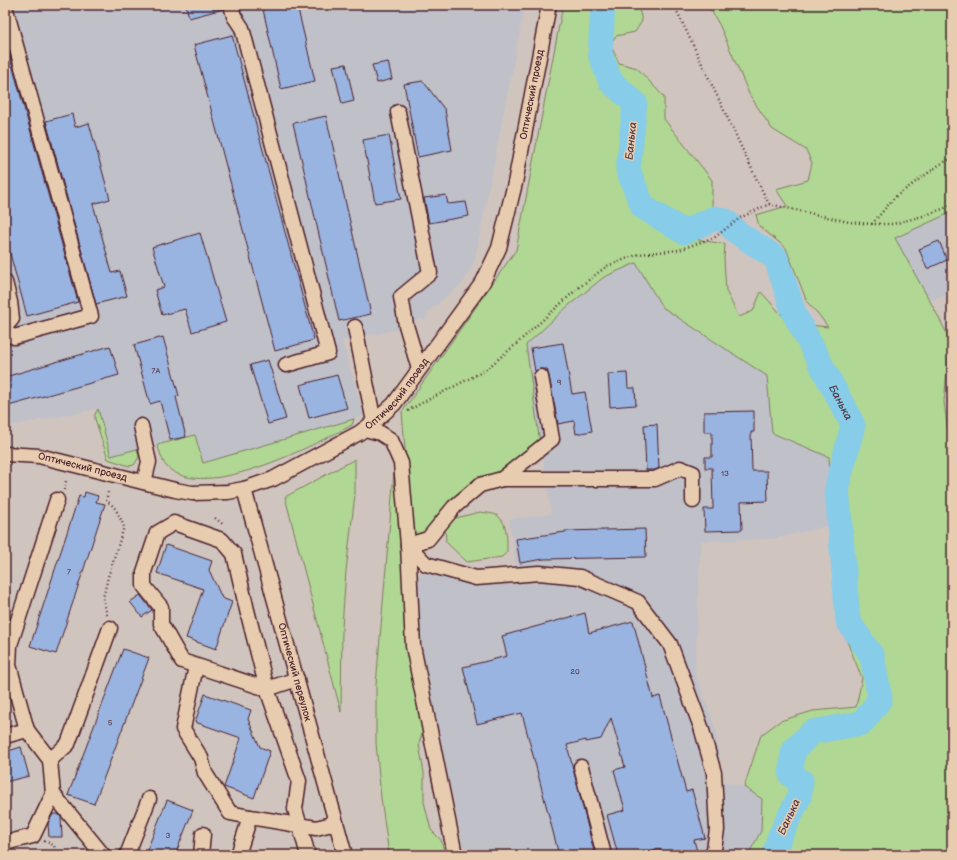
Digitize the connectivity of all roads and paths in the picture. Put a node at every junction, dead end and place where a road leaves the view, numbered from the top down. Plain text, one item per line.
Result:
1 (231, 5) edge
2 (548, 5) edge
3 (674, 5) edge
4 (5, 6) edge
5 (398, 112) dead end
6 (952, 158) edge
7 (952, 203) edge
8 (769, 204) junction
9 (872, 224) junction
10 (5, 282) edge
11 (5, 327) edge
12 (355, 327) dead end
13 (5, 332) edge
14 (286, 365) dead end
15 (419, 369) junction
16 (541, 377) dead end
17 (408, 412) dead end
18 (141, 426) dead end
19 (369, 426) junction
20 (5, 454) edge
21 (502, 479) junction
22 (144, 482) junction
23 (244, 489) junction
24 (108, 492) dead end
25 (57, 500) dead end
26 (693, 501) dead end
27 (408, 545) junction
28 (110, 628) joint
29 (196, 666) junction
30 (297, 679) junction
31 (267, 689) junction
32 (27, 730) junction
33 (5, 736) edge
34 (50, 760) junction
35 (581, 767) dead end
36 (53, 794) junction
37 (149, 799) dead end
38 (250, 817) junction
39 (336, 823) junction
40 (300, 826) junction
41 (204, 834) dead end
42 (32, 836) junction
43 (5, 844) edge
44 (56, 855) edge
45 (103, 855) edge
46 (127, 855) edge
47 (201, 855) edge
48 (238, 855) edge
49 (308, 855) edge
50 (345, 855) edge
51 (455, 855) edge
52 (604, 855) edge
53 (713, 855) edge

1 - 14 street
2 - 15 street, Оптический проезд
3 - 8 path
4 - 13 street
5 - 15 street
6 - 9 path
7 - 9 path
8 - 9 path
8 - 17 path
10 - 11 street
12 - 19 street
15 - 19 street, Оптический проезд
16 - 21 street
18 - 22 street
19 - 23 street, Оптический проезд
19 - 27 street
20 - 22 street, Оптический проезд
21 - 26 street
21 - 27 street
22 - 23 street, Оптический проезд
23 - 30 street, Оптический переулок
24 - 28 path
25 - 32 street
27 - 51 street
27 - 53 street
28 - 34 street
29 - 31 street
29 - 31 street
29 - 38 street
30 - 31 street
30 - 39 street, Оптический переулок
31 - 40 street
32 - 33 street
32 - 34 street
34 - 36 street
35 - 52 street
36 - 42 street
36 - 45 street
37 - 46 street
38 - 40 street
38 - 48 street
39 - 40 street
39 - 50 street, Оптический переулок
40 - 49 street
41 - 47 street
42 - 43 street
42 - 44 path

